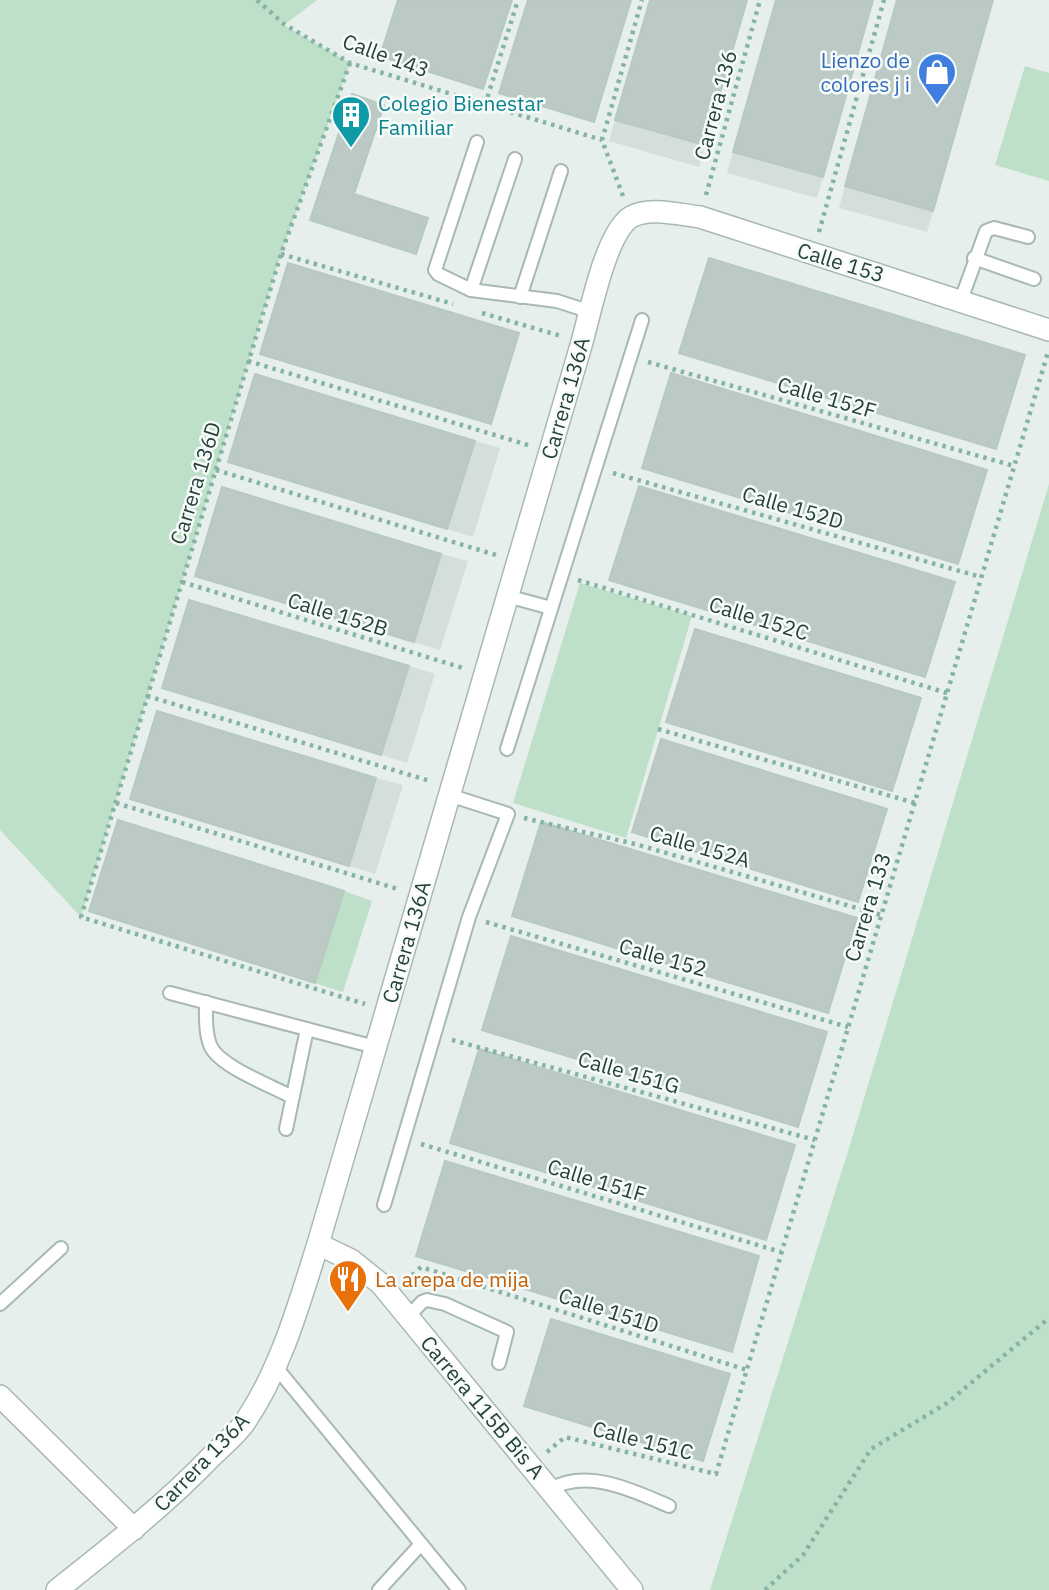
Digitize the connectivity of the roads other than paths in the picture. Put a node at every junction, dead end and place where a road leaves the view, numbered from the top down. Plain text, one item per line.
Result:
1 (477, 142) dead end
2 (515, 159) dead end
3 (561, 172) dead end
4 (630, 217) joint
5 (1028, 237) dead end
6 (974, 258) junction
7 (1034, 279) dead end
8 (471, 290) junction
9 (520, 296) junction
10 (961, 300) junction
11 (591, 312) junction
12 (642, 320) dead end
13 (1049, 330) edge
14 (507, 596) junction
15 (551, 608) junction
16 (507, 749) dead end
17 (450, 791) junction
18 (170, 993) dead end
19 (206, 1002) junction
20 (307, 1029) junction
21 (375, 1047) junction
22 (292, 1097) junction
23 (286, 1129) dead end
24 (384, 1205) dead end
25 (318, 1244) junction
26 (61, 1248) dead end
27 (0, 1304) edge
28 (408, 1317) junction
29 (499, 1363) dead end
30 (275, 1366) junction
31 (0, 1396) edge
32 (551, 1489) junction
33 (669, 1506) dead end
34 (134, 1529) junction
35 (421, 1544) junction
36 (57, 1590) edge
37 (379, 1590) edge
38 (459, 1590) edge
39 (632, 1590) edge

1 - 8 lane
2 - 8 lane
3 - 9 lane
4 - 10 street, Calle 153
4 - 11 street, Carrera 136A
5 - 6 lane
6 - 7 lane
6 - 10 lane
8 - 9 lane
9 - 11 lane
10 - 13 street, Calle 153
11 - 14 street, Carrera 136A
12 - 15 lane
14 - 15 lane
14 - 17 street, Carrera 136A
15 - 16 lane
17 - 21 street, Carrera 136A
17 - 24 lane
18 - 19 lane
19 - 20 lane
19 - 22 lane
20 - 21 lane
20 - 22 lane
21 - 25 street, Carrera 136A
22 - 23 lane
25 - 28 street, Carrera 115B Bis A
25 - 30 street, Carrera 136A
26 - 27 lane
28 - 29 lane
28 - 32 street, Carrera 115B Bis A
30 - 34 street, Carrera 136A
30 - 35 lane
31 - 34 street
32 - 33 lane
32 - 39 street, Carrera 115B Bis A
34 - 36 street, Carrera 136A
35 - 37 lane
35 - 38 lane

